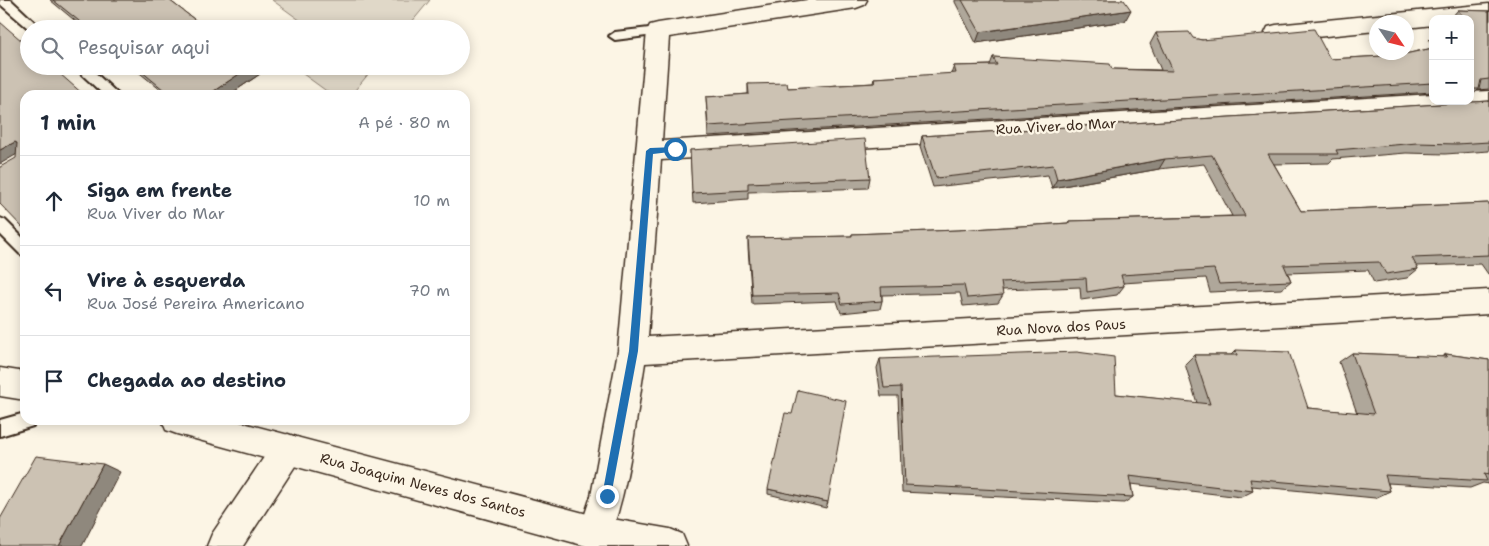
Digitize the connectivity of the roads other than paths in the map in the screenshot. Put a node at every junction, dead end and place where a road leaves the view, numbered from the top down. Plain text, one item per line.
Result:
1 (3, 0) edge
2 (856, 0) edge
3 (1489, 12) edge
4 (1414, 19) edge
5 (26, 20) edge
6 (1369, 24) edge
7 (658, 31) junction
8 (615, 36) dead end
9 (1252, 36) edge
10 (89, 75) edge
11 (106, 90) edge
12 (1489, 100) edge
13 (1474, 101) edge
14 (1429, 103) edge
15 (650, 151) junction
16 (2, 229) edge
17 (20, 245) edge
18 (1489, 302) edge
19 (634, 351) junction
20 (0, 382) edge
21 (20, 385) edge
22 (20, 422) edge
23 (196, 425) edge
24 (0, 428) edge
25 (288, 450) junction
26 (595, 532) junction
27 (224, 546) edge
28 (670, 546) edge

1 - 5 lane
2 - 7 street
3 - 4 street
6 - 9 street
7 - 8 lane
7 - 15 street
10 - 11 lane
12 - 13 street
14 - 15 street, Rua Viver do Mar
15 - 19 street
16 - 17 lane
18 - 19 street, Rua Nova dos Paus
19 - 26 street
20 - 21 street
22 - 24 lane
23 - 25 street, Rua Joaquim Neves dos Santos
25 - 26 street, Rua Joaquim Neves dos Santos
25 - 27 street
26 - 28 street, Rua Joaquim Neves dos Santos

